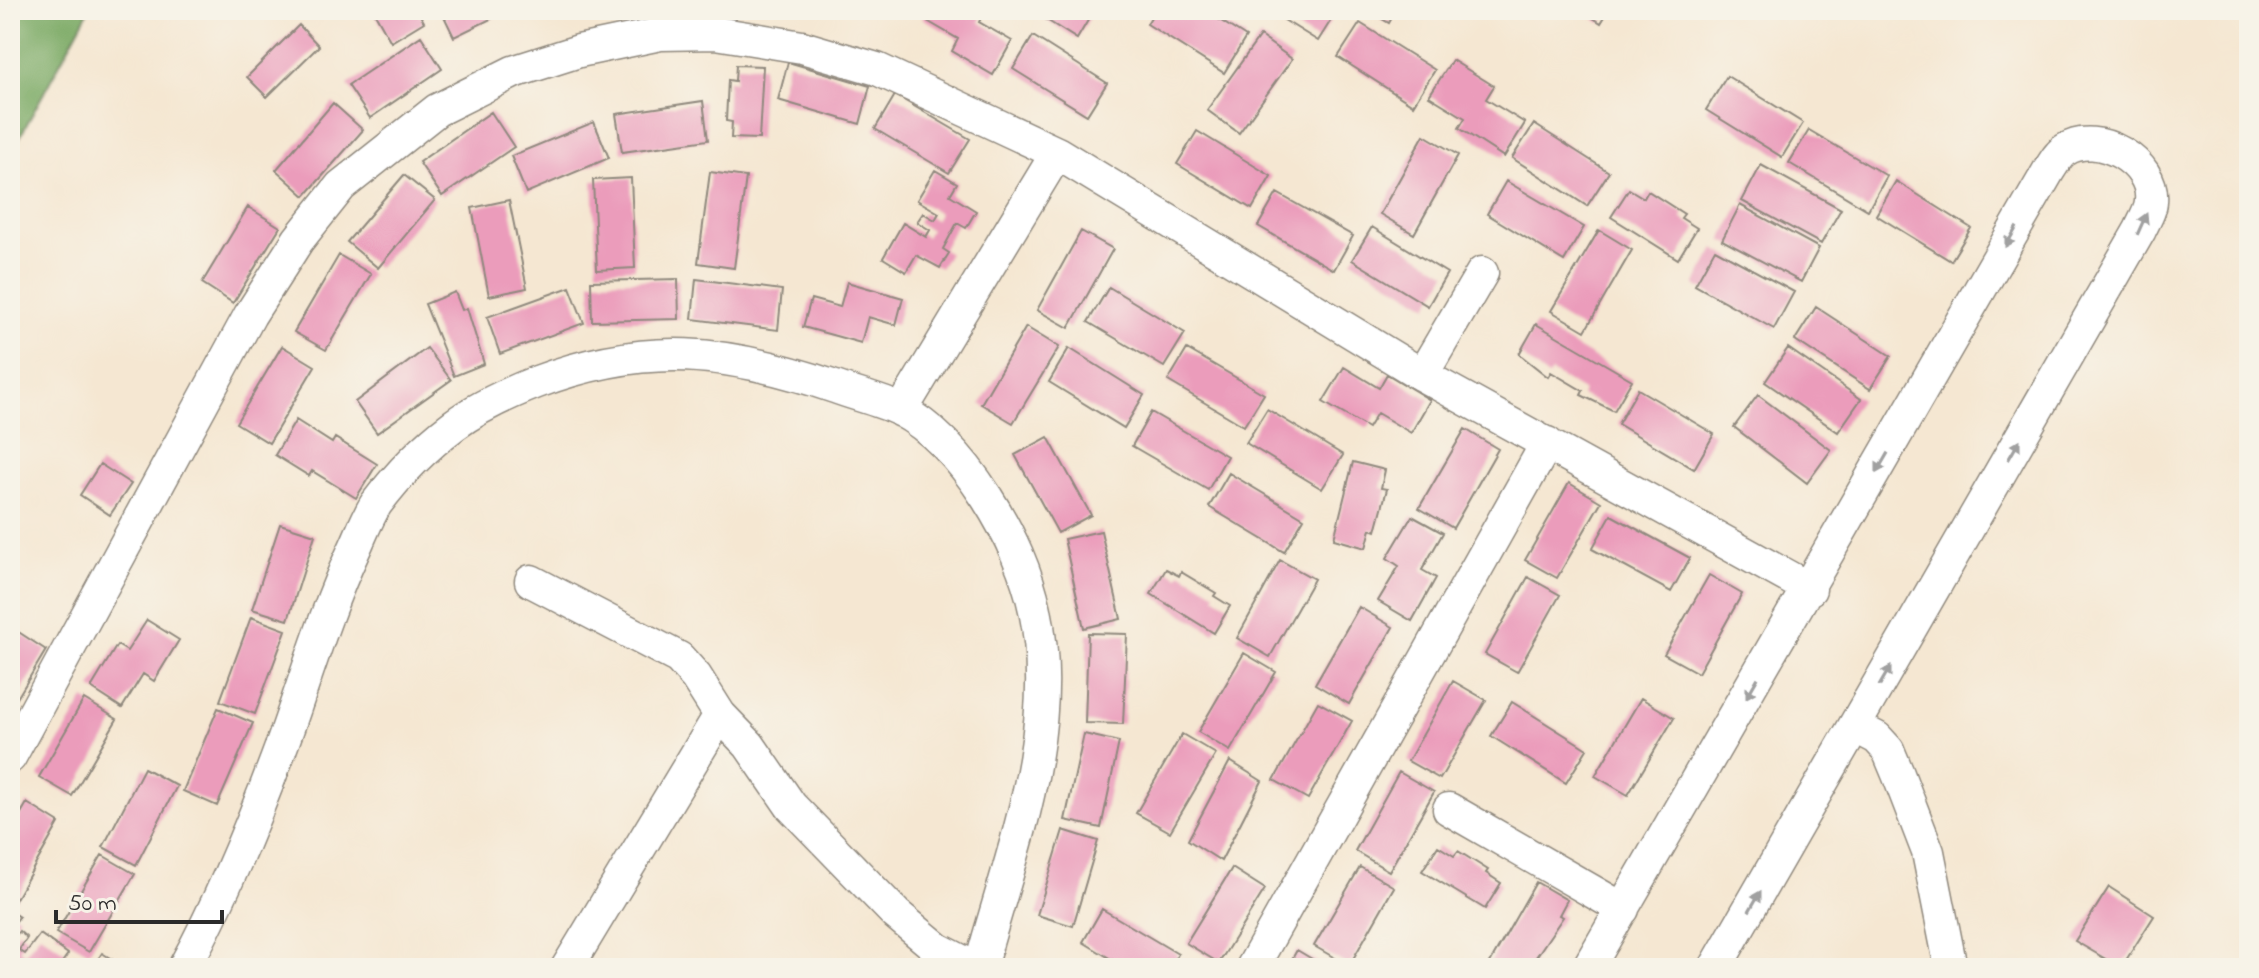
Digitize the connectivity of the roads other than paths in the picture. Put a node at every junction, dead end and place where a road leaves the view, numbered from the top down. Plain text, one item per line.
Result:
1 (1057, 153) junction
2 (1482, 273) dead end
3 (1422, 375) junction
4 (901, 411) junction
5 (1547, 443) junction
6 (531, 581) dead end
7 (1810, 589) junction
8 (720, 715) junction
9 (1856, 727) junction
10 (10, 757) edge
11 (1449, 809) dead end
12 (1623, 909) junction
13 (184, 968) edge
14 (567, 968) edge
15 (978, 968) edge
16 (1252, 968) edge
17 (1588, 968) edge
18 (1715, 968) edge
19 (1951, 968) edge

1 - 3 street
1 - 4 street
1 - 10 street
2 - 3 street
3 - 5 street
4 - 13 street
4 - 15 street
5 - 7 street
5 - 16 street
6 - 8 street
9 -> 7 street
7 -> 12 street
8 - 14 street
8 - 15 street
18 -> 9 street
9 - 19 street
11 - 12 street
12 - 17 street

